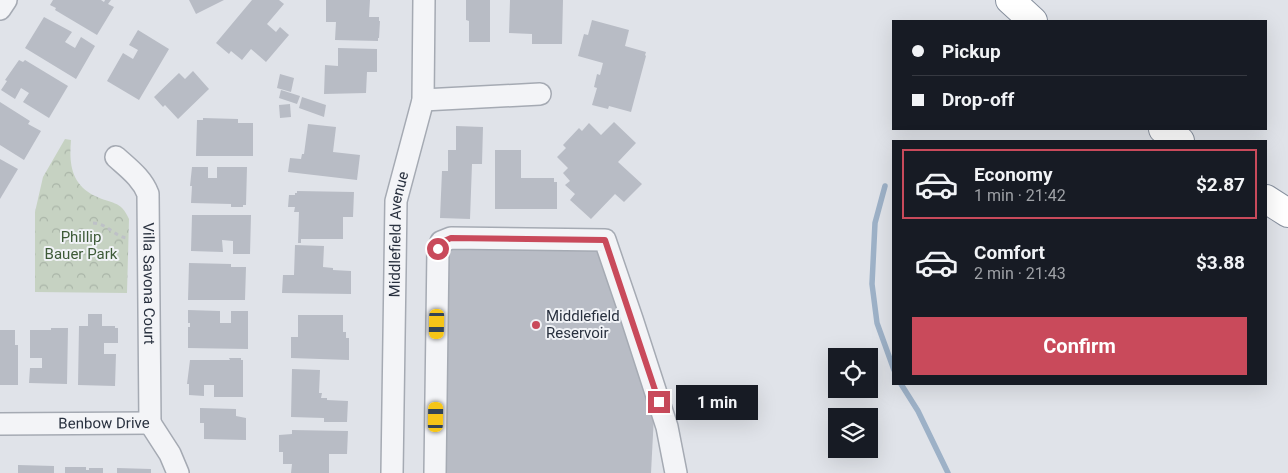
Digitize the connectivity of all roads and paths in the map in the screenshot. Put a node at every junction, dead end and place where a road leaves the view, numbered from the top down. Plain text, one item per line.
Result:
1 (6, 0) edge
2 (424, 0) edge
3 (1010, 0) edge
4 (0, 9) edge
5 (1032, 20) edge
6 (540, 94) dead end
7 (422, 100) junction
8 (1165, 130) edge
9 (1179, 140) edge
10 (116, 157) dead end
11 (1267, 200) edge
12 (1288, 213) edge
13 (93, 223) dead end
14 (148, 238) junction
15 (664, 419) junction
16 (150, 423) junction
17 (0, 424) edge
18 (178, 473) edge
19 (392, 473) edge
20 (435, 473) edge
21 (661, 473) edge
22 (676, 473) edge

1 - 4 street
2 - 7 street, Middlefield Avenue
3 - 5 highway
6 - 7 street
7 - 19 street, Middlefield Avenue
8 - 9 highway
10 - 14 street, Villa Savona Court
11 - 12 highway
13 - 14 path
14 - 16 street, Villa Savona Court
15 - 20 street
15 - 21 street
15 - 22 street
16 - 17 street, Benbow Drive
16 - 18 street, Benbow Drive

